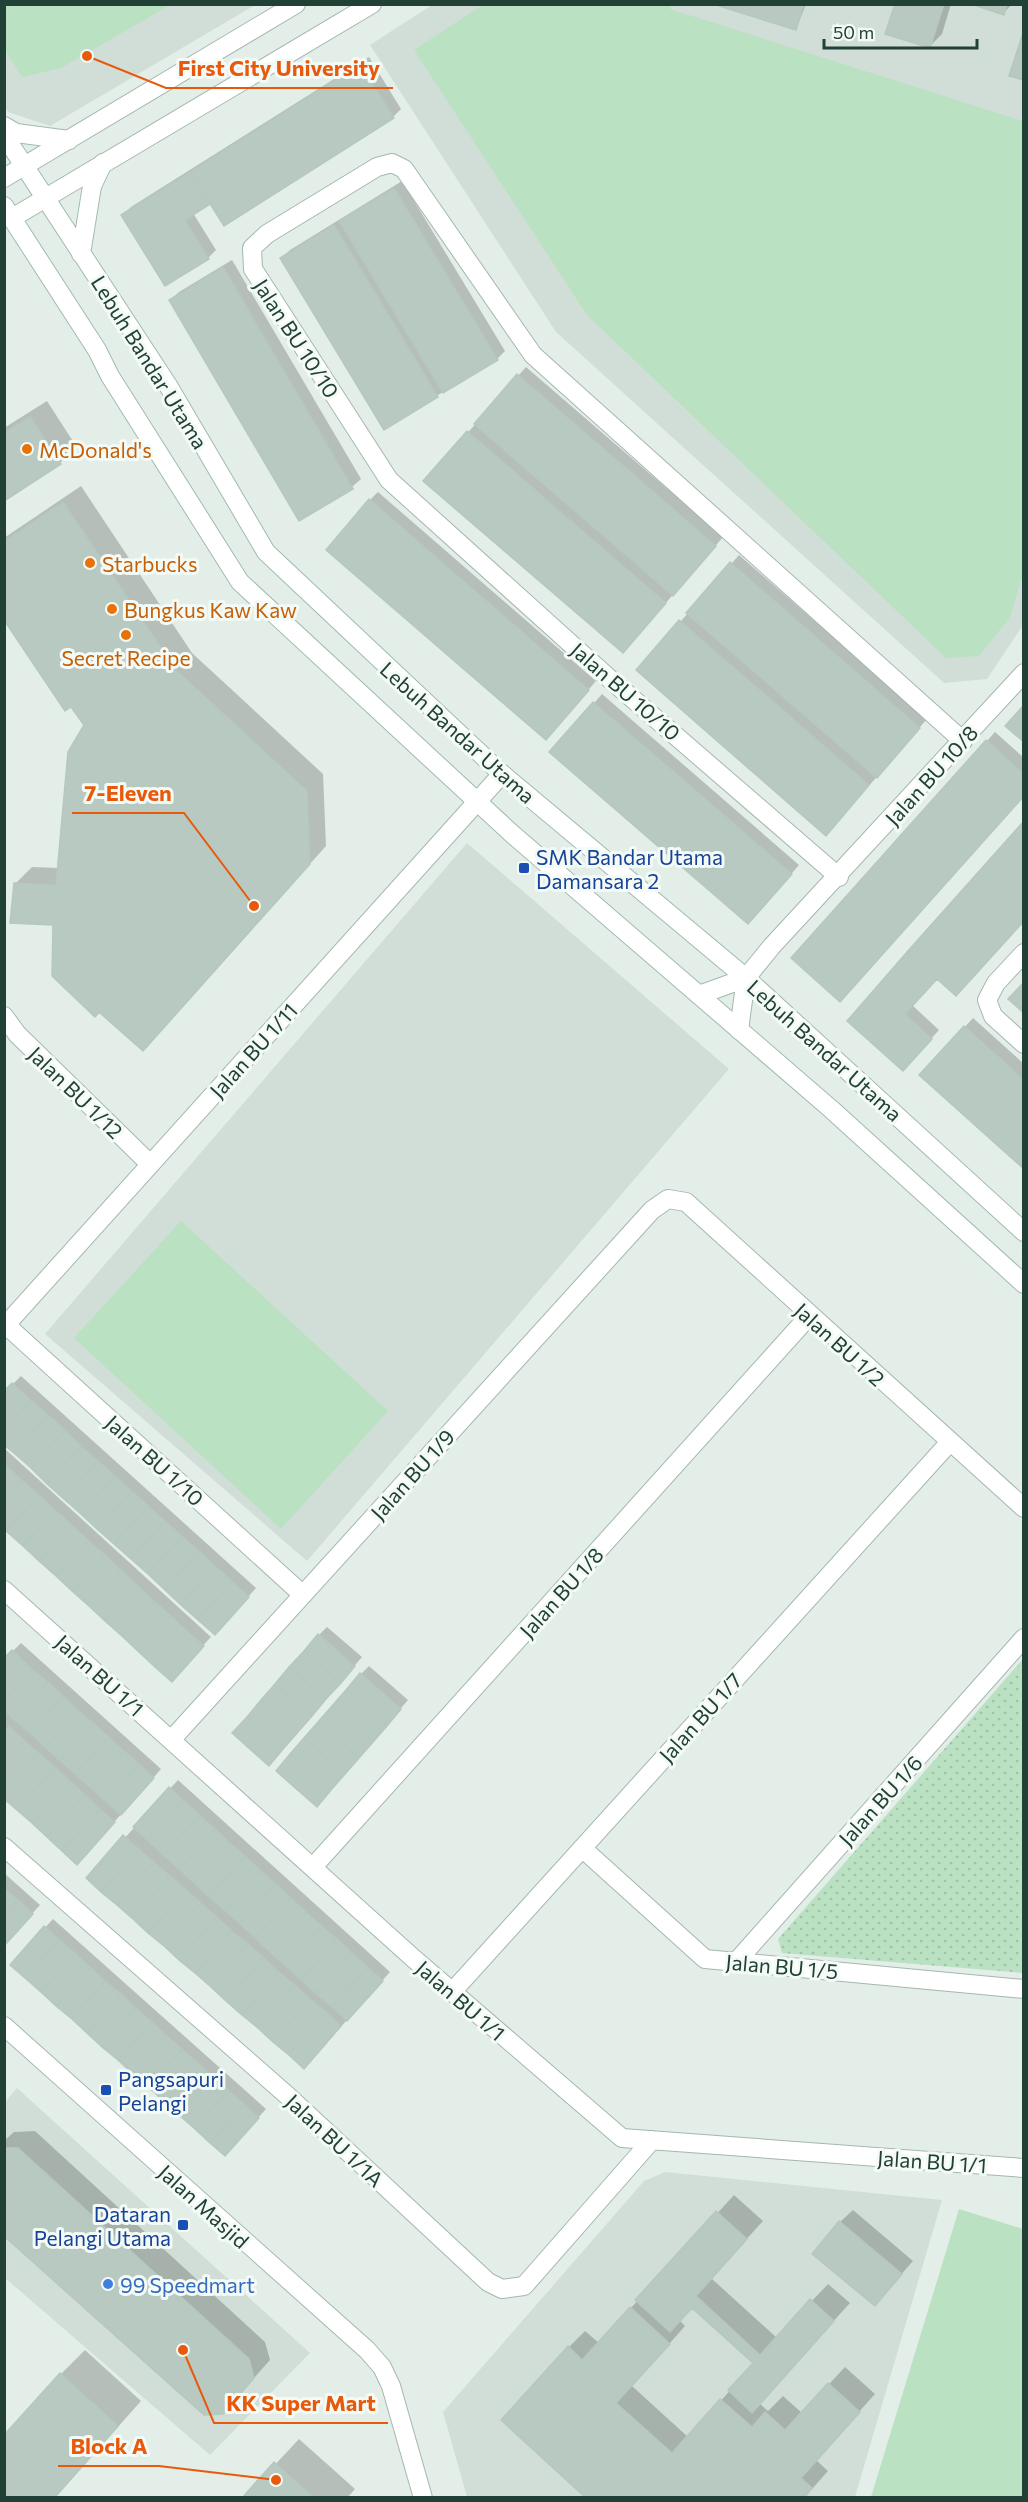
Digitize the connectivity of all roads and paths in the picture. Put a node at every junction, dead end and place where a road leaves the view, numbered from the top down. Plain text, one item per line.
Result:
1 (296, 4) edge
2 (372, 4) edge
3 (4, 126) edge
4 (4, 135) edge
5 (69, 140) junction
6 (103, 164) junction
7 (25, 166) junction
8 (4, 178) edge
9 (45, 198) junction
10 (8, 212) edge
11 (81, 254) junction
12 (1023, 673) edge
13 (963, 741) junction
14 (502, 774) junction
15 (477, 802) junction
16 (839, 877) junction
17 (1023, 953) edge
18 (746, 978) junction
19 (699, 994) junction
20 (4, 1016) edge
21 (739, 1030) junction
22 (11, 1038) edge
23 (1023, 1044) edge
24 (150, 1164) junction
25 (652, 1210) joint
26 (1023, 1232) edge
27 (1023, 1284) edge
28 (809, 1316) junction
29 (5, 1326) edge
30 (949, 1443) junction
31 (1023, 1508) edge
32 (303, 1595) junction
33 (8, 1600) edge
34 (1023, 1638) edge
35 (172, 1739) junction
36 (4, 1847) edge
37 (582, 1848) junction
38 (313, 1867) junction
39 (736, 1962) junction
40 (1023, 1989) edge
41 (452, 1992) junction
42 (6, 2030) edge
43 (652, 2140) junction
44 (1023, 2168) edge
45 (423, 2498) edge

1 - 5 street
2 - 6 street
3 - 5 street
4 - 7 street, Lebuh Bandar Utama
5 - 7 street
6 - 9 street
6 - 11 street
7 - 8 street
7 - 9 street, Lebuh Bandar Utama
9 - 10 street
9 - 11 street, Lebuh Bandar Utama
10 - 15 street, Lebuh Bandar Utama
11 - 14 street, Lebuh Bandar Utama
12 - 13 street, Jalan BU 10/8
13 - 16 street, Jalan BU 10/8
13 - 16 street, Jalan BU 10/10
14 - 15 street, Jalan BU 1/11
14 - 18 street, Lebuh Bandar Utama
15 - 19 street, Lebuh Bandar Utama
15 - 24 street, Jalan BU 1/11
16 - 18 street
17 - 23 street
18 - 19 street
18 - 21 street
18 - 26 street, Lebuh Bandar Utama
19 - 21 street, Lebuh Bandar Utama
20 - 22 street, Jalan BU 1/12
21 - 27 street, Lebuh Bandar Utama
22 - 24 street, Jalan BU 1/12
24 - 29 street, Jalan BU 1/11
25 - 28 street, Jalan BU 1/2
25 - 32 street, Jalan BU 1/9
28 - 30 street, Jalan BU 1/2
28 - 38 street, Jalan BU 1/8
29 - 32 street, Jalan BU 1/10
30 - 31 street, Jalan BU 1/2
30 - 37 street, Jalan BU 1/7
32 - 35 street, Jalan BU 1/9
33 - 35 street, Jalan BU 1/1
34 - 39 street, Jalan BU 1/6
35 - 38 street, Jalan BU 1/1
36 - 43 street, Jalan BU 1/1A
37 - 39 street, Jalan BU 1/5
37 - 41 street, Jalan BU 1/7
38 - 41 street, Jalan BU 1/1
39 - 40 street, Jalan BU 1/5
41 - 43 street, Jalan BU 1/1
42 - 45 street, Jalan Masjid
43 - 44 street, Jalan BU 1/1

